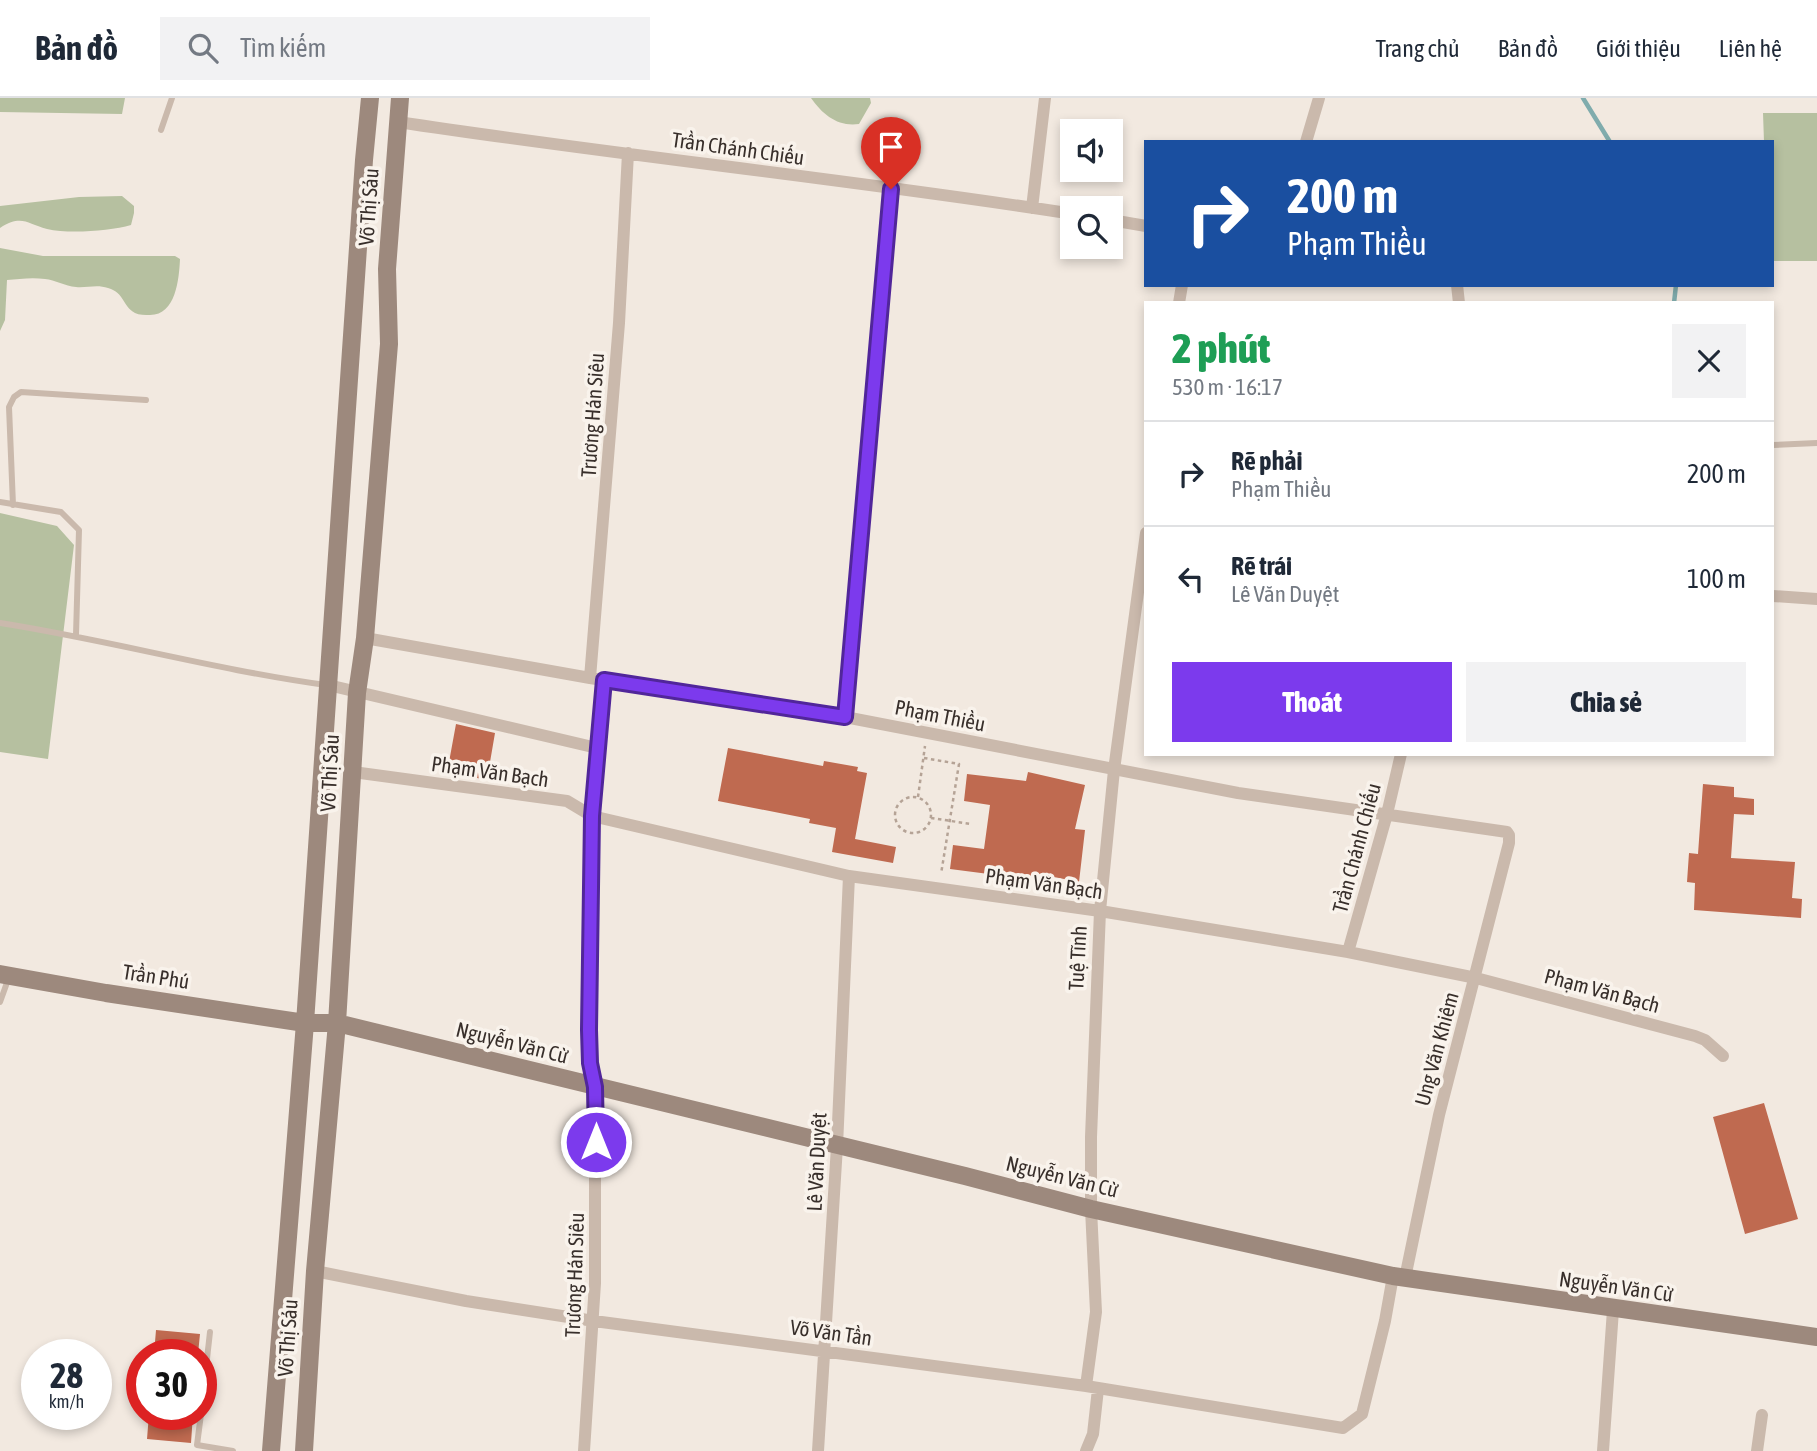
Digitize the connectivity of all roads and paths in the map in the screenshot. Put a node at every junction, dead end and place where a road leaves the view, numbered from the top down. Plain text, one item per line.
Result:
1 (172, 98) edge
2 (370, 98) edge
3 (400, 98) edge
4 (1045, 98) edge
5 (1319, 98) edge
6 (398, 122) junction
7 (162, 130) dead end
8 (1307, 140) edge
9 (628, 153) junction
10 (891, 189) junction
11 (1032, 208) junction
12 (1060, 212) edge
13 (1123, 222) edge
14 (1144, 226) edge
15 (146, 400) dead end
16 (1817, 443) edge
17 (1774, 445) edge
18 (0, 502) edge
19 (13, 505) junction
20 (1144, 548) edge
21 (1774, 596) edge
22 (1817, 599) edge
23 (0, 623) edge
24 (76, 635) junction
25 (365, 638) junction
26 (590, 678) junction
27 (604, 680) junction
28 (328, 685) junction
29 (357, 693) junction
30 (845, 717) junction
31 (925, 746) dead end
32 (597, 748) junction
33 (1401, 756) edge
34 (924, 758) junction
35 (1114, 770) junction
36 (353, 772) junction
37 (918, 797) junction
38 (1387, 814) junction
39 (592, 816) junction
40 (931, 818) junction
41 (950, 821) junction
42 (971, 824) dead end
43 (1507, 832) joint
44 (849, 876) junction
45 (939, 888) junction
46 (1100, 911) junction
47 (1348, 952) junction
48 (5, 974) edge
49 (1476, 978) junction
50 (0, 1002) edge
51 (305, 1023) junction
52 (337, 1023) junction
53 (1723, 1056) dead end
54 (595, 1087) junction
55 (837, 1146) junction
56 (1091, 1209) junction
57 (315, 1270) junction
58 (1399, 1277) junction
59 (1613, 1310) junction
60 (594, 1321) junction
61 (210, 1332) dead end
62 (1817, 1337) edge
63 (209, 1339) edge
64 (824, 1352) junction
65 (1092, 1388) junction
66 (1762, 1415) dead end
67 (1343, 1428) joint
68 (199, 1430) edge
69 (233, 1451) edge
70 (271, 1451) edge
71 (304, 1451) edge
72 (584, 1451) edge
73 (818, 1451) edge
74 (1086, 1451) edge
75 (1603, 1451) edge
76 (1757, 1451) edge

1 - 7 lane
2 - 28 main road, Võ Thị Sáu
3 - 6 main road, Võ Thị Sáu
4 - 11 street
5 - 8 street
6 - 9 street, Trần Chánh Chiếu
6 - 25 main road, Võ Thị Sáu
9 - 10 street, Trần Chánh Chiếu
9 - 26 street, Trương Hán Siêu
10 - 11 street, Trần Chánh Chiếu
10 - 30 street
11 - 12 street, Trần Chánh Chiếu
13 - 14 street
15 - 19 lane
16 - 17 lane
18 - 19 lane
19 - 24 lane
20 - 35 street, Tuệ Tĩnh
21 - 22 street
23 - 24 lane
24 - 28 lane
25 - 26 street, Phạm Thiều
25 - 29 main road, Võ Thị Sáu
26 - 27 street, Phạm Thiều
27 - 30 street, Phạm Thiều
27 - 32 street, Trương Hán Siêu
28 - 29 street
28 - 51 main road, Võ Thị Sáu
29 - 32 street
29 - 36 main road, Võ Thị Sáu
30 - 35 street, Phạm Thiều
31 - 34 path
32 - 39 street, Trương Hán Siêu
33 - 38 street, Trần Chánh Chiếu
34 - 37 path
34 - 41 path
35 - 38 street, Phạm Thiều
35 - 46 street, Tuệ Tĩnh
36 - 39 street, Phạm Văn Bạch
36 - 52 main road, Võ Thị Sáu
37 - 40 path
37 - 40 path
38 - 43 street, Phạm Thiều
38 - 47 street, Trần Chánh Chiếu
39 - 44 street, Phạm Văn Bạch
39 - 54 street, Trương Hán Siêu
40 - 41 path
41 - 42 path
41 - 45 path
43 - 49 street, Ung Văn Khiêm
44 - 45 street, Phạm Văn Bạch
44 - 55 street, Lê Văn Duyệt
45 - 46 street, Phạm Văn Bạch
46 - 47 street, Phạm Văn Bạch
46 - 56 street, Tuệ Tĩnh
47 - 49 street, Phạm Văn Bạch
48 - 50 lane
48 - 51 main road, Trần Phú
49 - 53 street, Phạm Văn Bạch
49 - 58 street, Ung Văn Khiêm
51 - 52 main road, Nguyễn Văn Cừ
51 - 70 main road, Võ Thị Sáu
52 - 54 main road, Nguyễn Văn Cừ
52 - 57 main road, Võ Thị Sáu
54 - 55 main road, Nguyễn Văn Cừ
54 - 60 street, Trương Hán Siêu
55 - 56 main road, Nguyễn Văn Cừ
55 - 64 street, Lê Văn Duyệt
56 - 58 main road, Nguyễn Văn Cừ
56 - 65 street, Tuệ Tĩnh
57 - 60 street, Võ Văn Tần
57 - 71 main road, Võ Thị Sáu
58 - 59 main road, Nguyễn Văn Cừ
58 - 67 street, Ung Văn Khiêm
59 - 62 main road, Nguyễn Văn Cừ
59 - 75 street
60 - 64 street, Võ Văn Tần
60 - 72 street, Trương Hán Siêu
61 - 63 lane
64 - 65 street, Võ Văn Tần
64 - 73 street, Lê Văn Duyệt
65 - 67 street, Võ Văn Tần
65 - 74 street, Tuệ Tĩnh
66 - 76 street
68 - 69 lane

